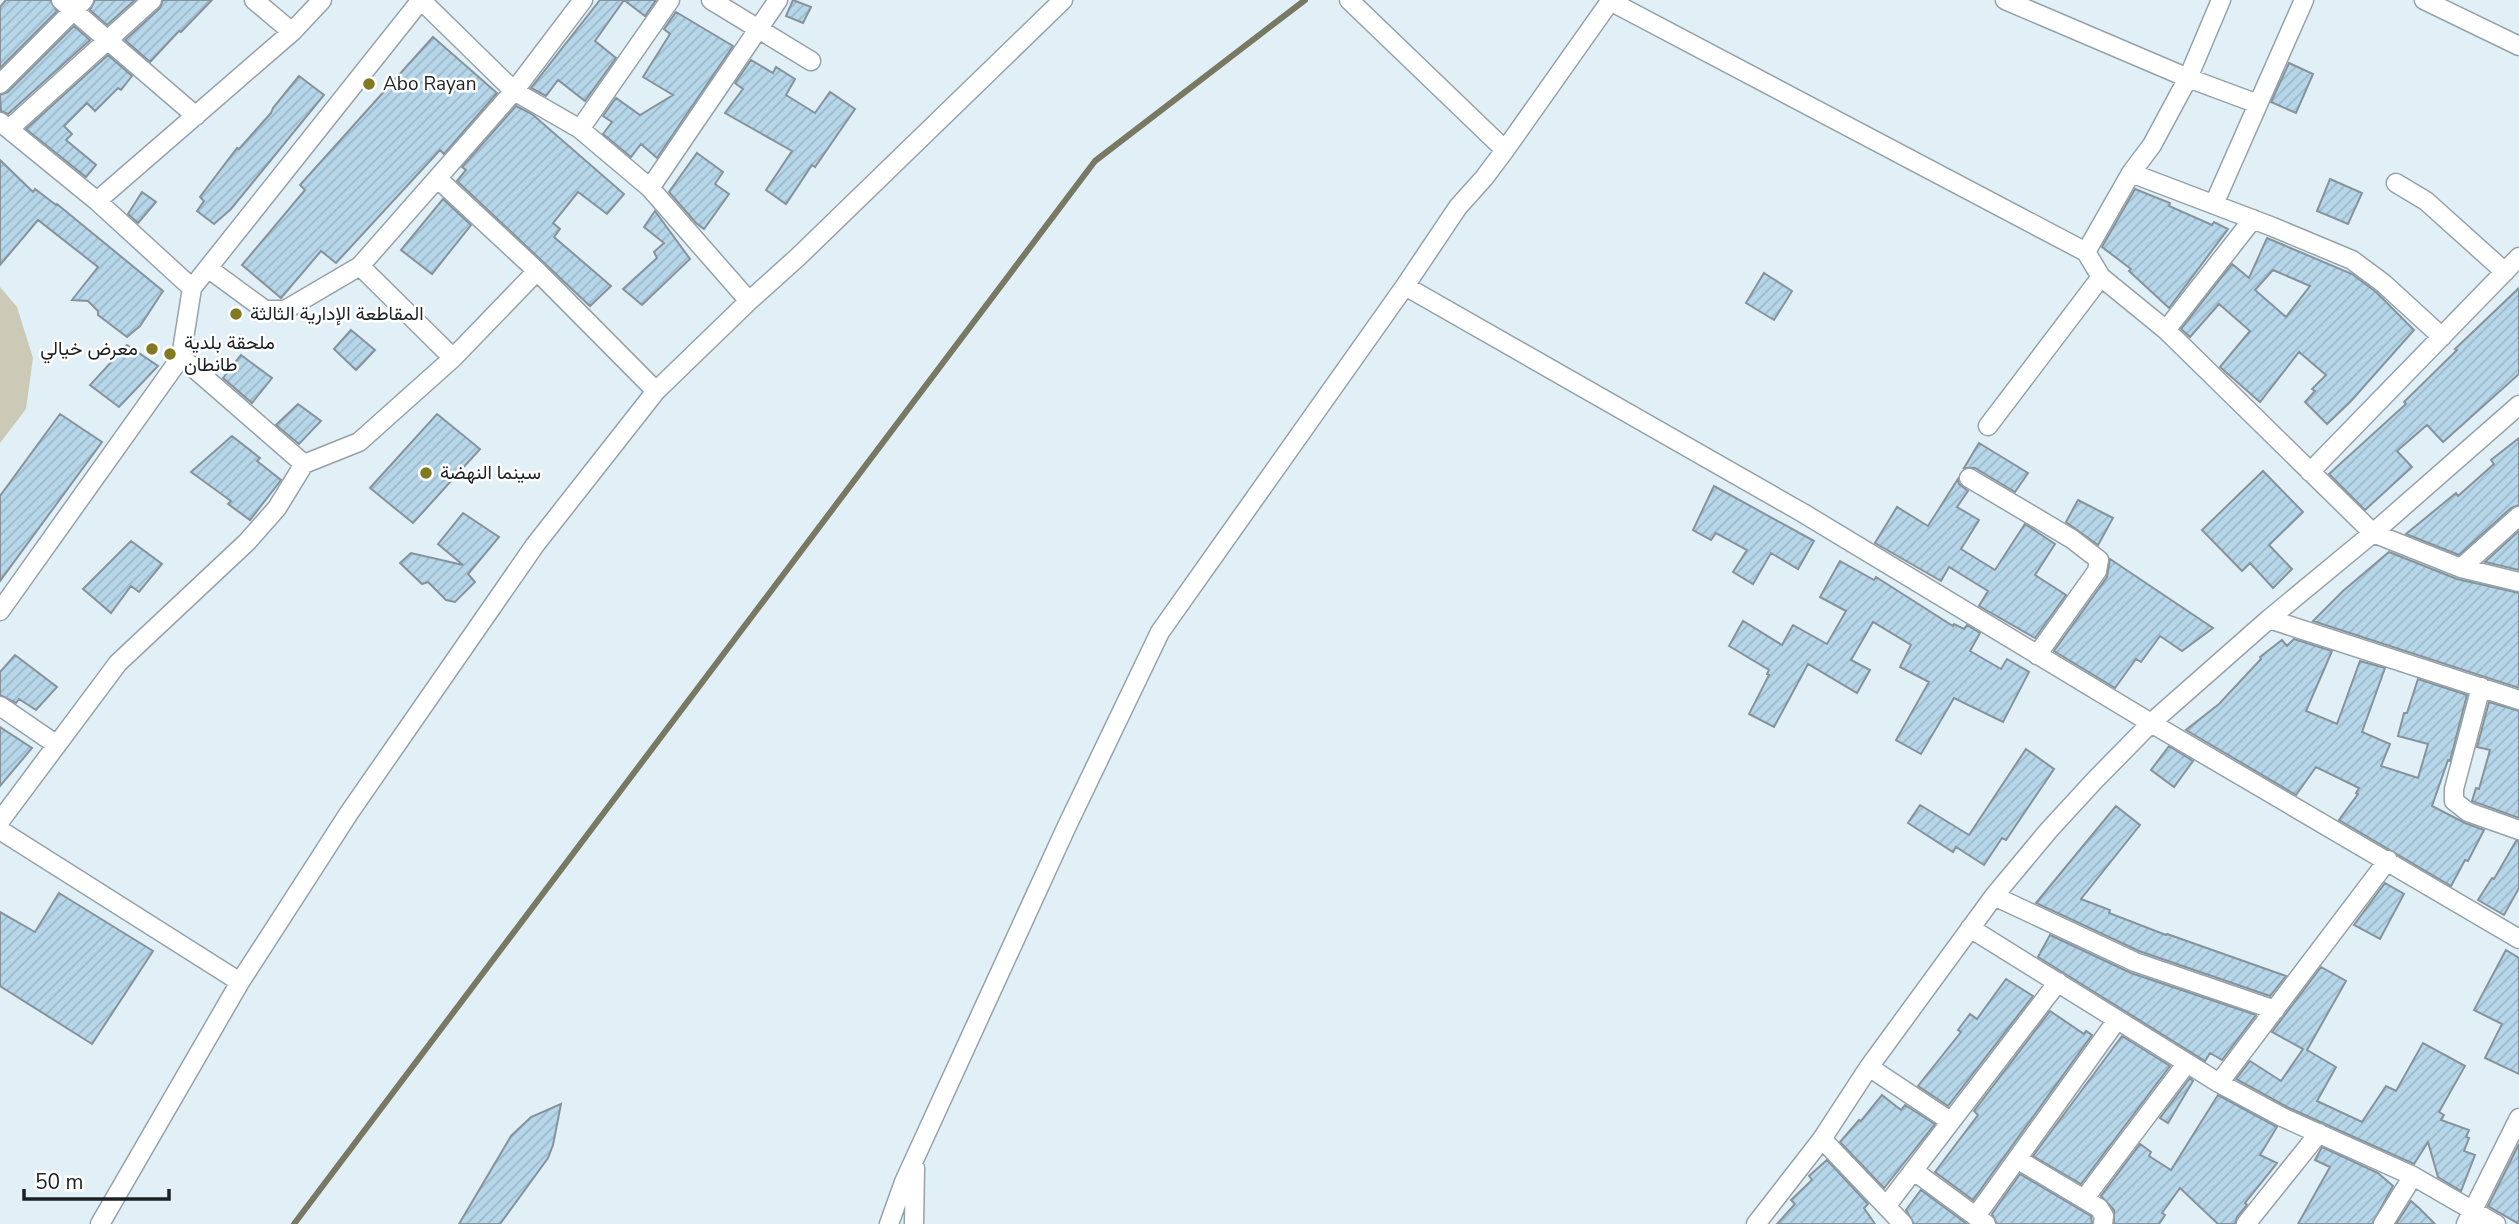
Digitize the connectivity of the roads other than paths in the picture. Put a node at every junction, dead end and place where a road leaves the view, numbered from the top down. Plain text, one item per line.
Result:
1 (152, 0) edge
2 (254, 0) edge
3 (322, 0) edge
4 (421, 0) edge
5 (583, 0) edge
6 (670, 0) edge
7 (711, 0) edge
8 (778, 0) edge
9 (1063, 0) edge
10 (1349, 0) edge
11 (2005, 0) edge
12 (2221, 0) edge
13 (2304, 0) edge
14 (2424, 0) edge
15 (1610, 1) edge
16 (73, 4) edge
17 (757, 28) junction
18 (292, 32) junction
19 (109, 41) junction
20 (2519, 46) edge
21 (811, 61) dead end
22 (2188, 78) junction
23 (0, 85) edge
24 (514, 91) junction
25 (2258, 104) junction
26 (196, 116) junction
27 (4, 126) edge
28 (580, 129) junction
29 (1505, 150) junction
30 (2131, 173) junction
31 (438, 179) junction
32 (2396, 183) dead end
33 (650, 188) junction
34 (97, 201) junction
35 (2214, 204) junction
36 (2253, 219) junction
37 (2086, 252) junction
38 (2519, 257) edge
39 (360, 266) junction
40 (209, 269) junction
41 (537, 271) junction
42 (2505, 272) junction
43 (2101, 277) junction
44 (1405, 286) junction
45 (192, 288) junction
46 (749, 301) junction
47 (2166, 330) junction
48 (2442, 337) junction
49 (181, 358) junction
50 (453, 358) junction
51 (656, 391) junction
52 (2519, 405) edge
53 (1988, 426) dead end
54 (304, 464) junction
55 (2310, 472) junction
56 (1969, 478) dead end
57 (2519, 516) edge
58 (2373, 533) junction
59 (2461, 568) junction
60 (2519, 582) edge
61 (0, 611) edge
62 (2269, 619) junction
63 (2037, 655) junction
64 (2480, 687) junction
65 (2519, 700) edge
66 (0, 706) edge
67 (2151, 723) junction
68 (57, 745) junction
69 (3, 812) edge
70 (0, 830) edge
71 (2519, 830) edge
72 (2388, 860) junction
73 (1994, 896) junction
74 (1970, 928) junction
75 (2519, 939) edge
76 (240, 982) junction
77 (2058, 982) junction
78 (2275, 1010) junction
79 (2118, 1020) junction
80 (2187, 1063) junction
81 (1869, 1067) junction
82 (2219, 1083) junction
83 (2519, 1118) edge
84 (1950, 1121) junction
85 (2319, 1133) junction
86 (1822, 1139) junction
87 (915, 1157) junction
88 (2017, 1159) junction
89 (1914, 1171) junction
90 (2413, 1176) junction
91 (2084, 1199) junction
92 (1894, 1217) edge
93 (2470, 1217) edge
94 (1981, 1220) edge
95 (100, 1224) edge
96 (889, 1224) edge
97 (914, 1224) edge
98 (1756, 1224) edge
99 (2103, 1224) edge
100 (2246, 1224) edge
101 (2383, 1224) edge
102 (2496, 1224) edge

1 - 19 street
2 - 18 street
3 - 18 street
4 - 24 street
4 - 40 street
5 - 24 street
6 - 28 street
7 - 17 street
8 - 17 street
9 - 46 street
10 - 29 street
11 - 22 street
12 - 22 street
13 - 25 street
14 - 20 street
15 - 29 street
15 - 37 street
16 - 19 street
16 - 23 street
17 - 21 street
17 - 33 street
18 - 26 street
19 - 26 street
19 - 27 street
22 - 25 street
22 - 30 street
24 - 28 street
24 - 31 street
25 - 35 street
26 - 34 street
27 - 34 street
28 - 33 street
29 - 44 street
30 - 35 street
30 - 37 street
31 - 39 street
31 - 41 street
32 - 42 street
33 - 46 street
34 - 45 street
35 - 36 street
36 - 47 street
36 - 48 street
37 - 43 street
38 - 42 street
39 - 40 street
39 - 50 street
40 - 45 street
41 - 50 street
41 - 51 street
42 - 48 street
43 - 47 street
43 - 53 street
44 - 63 street
44 - 87 street
45 - 49 street
46 - 51 street
47 - 55 street
48 - 55 street
49 - 54 street
49 - 61 street
50 - 54 street
51 - 76 street
52 - 58 street
54 - 68 street
55 - 58 street
56 - 63 street
57 - 59 street
58 - 59 street
58 - 62 street
59 - 60 street
62 - 64 street
62 - 67 street
63 - 67 street
64 - 65 street
64 - 71 street
66 - 68 street
67 - 72 street
67 - 73 street
68 - 69 street
70 - 76 street
72 - 75 street
72 - 78 street
73 - 74 street
73 - 78 street
74 - 77 street
74 - 81 street
76 - 95 street
77 - 79 street
77 - 84 street
78 - 82 street
79 - 80 street
79 - 88 street
80 - 82 street
80 - 91 street
81 - 84 street
81 - 86 street
82 - 85 street
83 - 93 street
84 - 89 street
85 - 90 street
85 - 100 street
86 - 92 street
86 - 98 street
87 - 96 street
87 - 97 street
88 - 91 street
88 - 94 street
89 - 92 street
89 - 94 street
90 - 93 street
90 - 101 street
91 - 99 street
93 - 102 street

